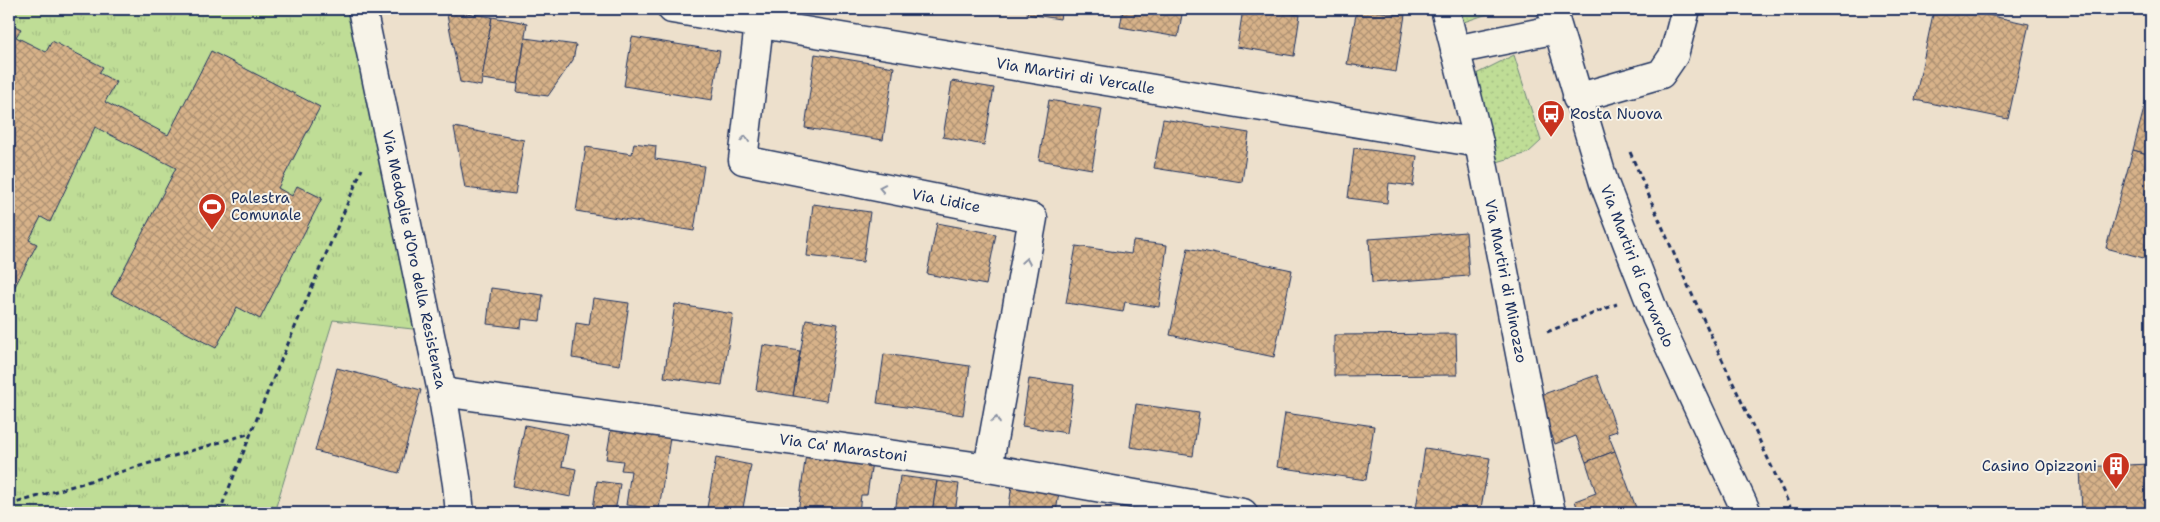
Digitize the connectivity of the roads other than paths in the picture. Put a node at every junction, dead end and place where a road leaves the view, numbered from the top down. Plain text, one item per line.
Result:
1 (362, 9) edge
2 (672, 9) edge
3 (1444, 9) edge
4 (1686, 9) edge
5 (1554, 19) edge
6 (759, 24) junction
7 (1455, 50) junction
8 (1577, 98) junction
9 (1479, 143) junction
10 (442, 392) junction
11 (988, 468) junction
12 (460, 513) edge
13 (1243, 513) edge
14 (1551, 513) edge
15 (1747, 513) edge

1 - 10 street, Via Medaglie d'Oro della Resistenza
2 - 6 street, Via Martiri di Vercalle
3 - 7 street, Via Martiri di Minozzo
4 - 8 street
5 - 7 street
5 - 8 street, Via Martiri di Cervarolo
6 - 9 street, Via Martiri di Vercalle
11 -> 6 street, Via Lidice
7 - 9 street, Via Martiri di Minozzo
8 - 15 street, Via Martiri di Cervarolo
9 - 14 street, Via Martiri di Minozzo
10 - 11 street, Via Ca' Marastoni
10 - 12 street, Via Medaglie d'Oro della Resistenza
11 - 13 street, Via Ca' Marastoni

